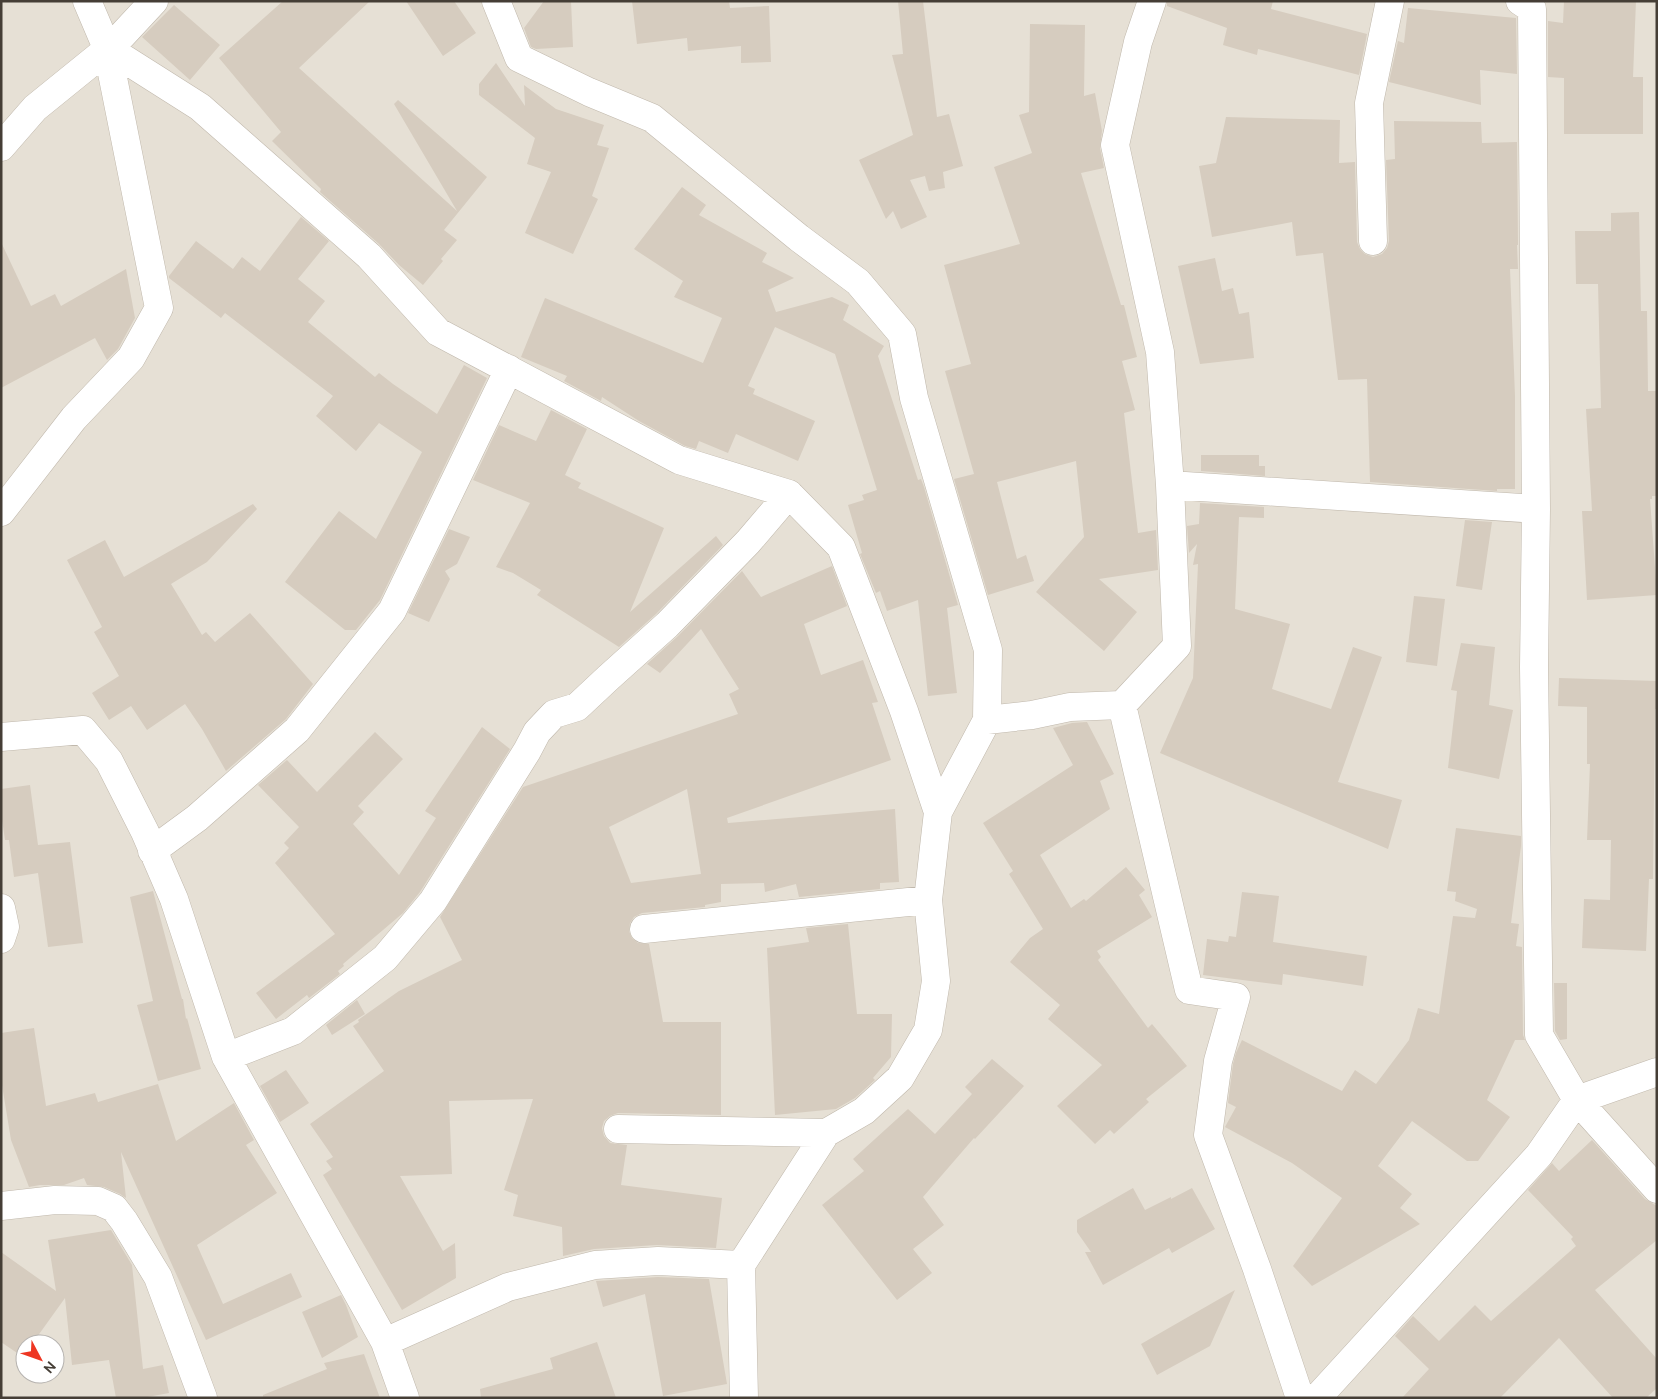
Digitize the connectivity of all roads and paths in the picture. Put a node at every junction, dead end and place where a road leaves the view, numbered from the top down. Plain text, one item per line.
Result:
1 (87, 1) edge
2 (154, 1) edge
3 (496, 1) edge
4 (1152, 1) edge
5 (1390, 1) edge
6 (1520, 1) edge
7 (108, 48) junction
8 (1, 148) edge
9 (1374, 241) dead end
10 (509, 368) junction
11 (1170, 485) junction
12 (789, 494) junction
13 (1536, 509) junction
14 (1, 512) edge
15 (1122, 705) junction
16 (987, 720) junction
17 (1, 738) edge
18 (938, 812) junction
19 (152, 851) junction
20 (928, 900) junction
21 (1, 908) edge
22 (644, 929) dead end
23 (1, 939) edge
24 (226, 1057) junction
25 (1657, 1072) edge
26 (1577, 1100) junction
27 (618, 1128) dead end
28 (826, 1132) junction
29 (1657, 1190) edge
30 (1, 1206) edge
31 (741, 1265) junction
32 (385, 1342) junction
33 (203, 1398) edge
34 (405, 1398) edge
35 (744, 1398) edge
36 (1300, 1398) edge
37 (1317, 1398) edge

1 - 7 street
2 - 7 street
3 - 16 street
4 - 11 street
5 - 9 street
6 - 13 street
7 - 8 street
7 - 10 street
7 - 14 street
10 - 12 street
10 - 19 street
11 - 13 street
11 - 15 street
12 - 18 street
12 - 24 street
13 - 26 street
15 - 16 street
15 - 36 street
16 - 18 street
17 - 19 street
18 - 20 street
19 - 24 street
20 - 22 street
20 - 28 street
21 - 23 street
24 - 32 street
25 - 26 street
26 - 29 street
26 - 37 street
27 - 28 street
28 - 31 street
30 - 33 street
31 - 32 street
31 - 35 street
32 - 34 street

